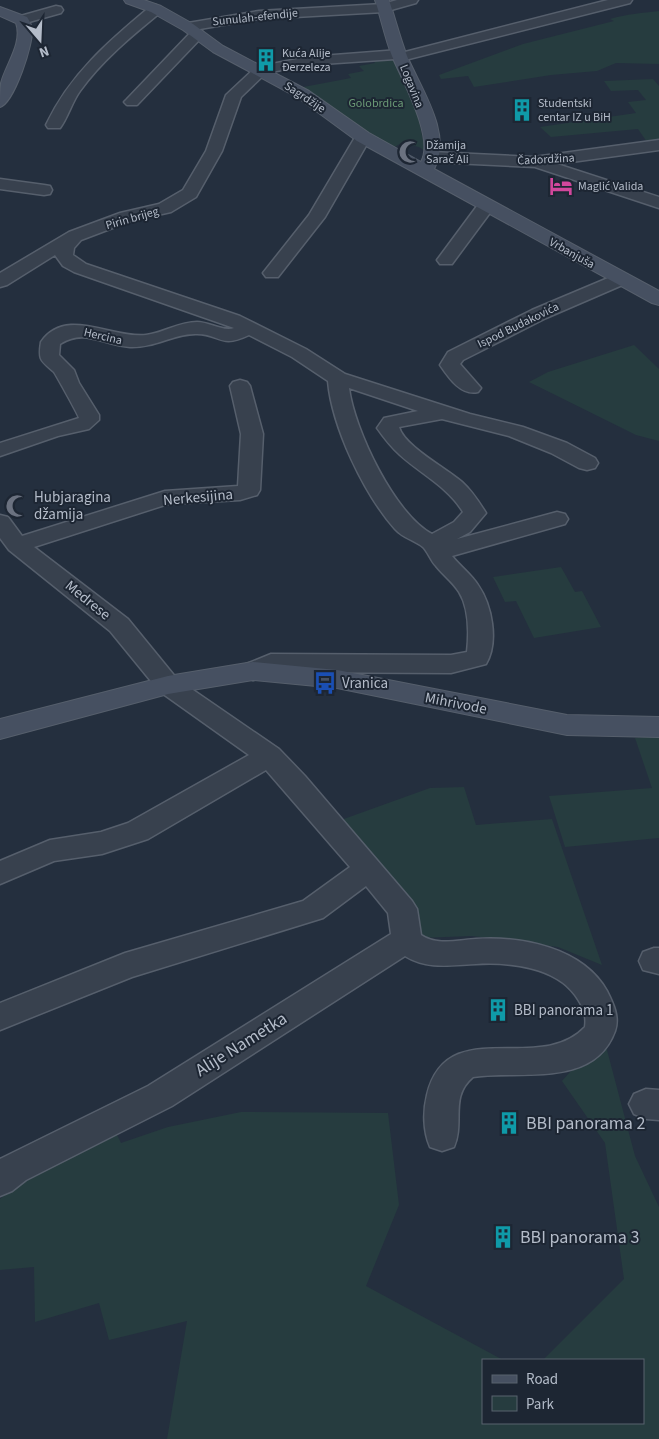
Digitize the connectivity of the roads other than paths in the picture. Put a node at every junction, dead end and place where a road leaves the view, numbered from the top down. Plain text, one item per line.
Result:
1 (131, 0) edge
2 (411, 0) edge
3 (625, 0) edge
4 (383, 4) edge
5 (56, 10) dead end
6 (156, 10) junction
7 (7, 16) edge
8 (192, 31) junction
9 (400, 56) junction
10 (261, 70) junction
11 (0, 102) edge
12 (132, 102) dead end
13 (54, 125) dead end
14 (363, 137) junction
15 (659, 145) edge
16 (534, 162) junction
17 (428, 164) junction
18 (0, 184) edge
19 (44, 190) dead end
20 (659, 203) edge
21 (486, 206) junction
22 (75, 236) junction
23 (446, 260) dead end
24 (272, 273) dead end
25 (620, 279) junction
26 (0, 281) edge
27 (659, 298) edge
28 (249, 328) junction
29 (338, 378) junction
30 (240, 386) dead end
31 (471, 388) dead end
32 (444, 412) junction
33 (0, 450) edge
34 (587, 463) dead end
35 (557, 519) dead end
36 (0, 522) edge
37 (18, 545) junction
38 (435, 547) junction
39 (253, 671) junction
40 (168, 686) junction
41 (659, 727) edge
42 (0, 729) edge
43 (269, 756) junction
44 (368, 870) junction
45 (0, 873) edge
46 (406, 940) junction
47 (0, 1017) edge
48 (442, 1136) dead end
49 (0, 1180) edge

1 - 6 street, Sagrdžije
2 - 4 street, Sunulah-efendije
3 - 9 street
4 - 8 street, Sunulah-efendije
4 - 9 street, Logavina
5 - 7 street
6 - 8 street, Sagrdžije
6 - 13 street
7 - 11 street
8 - 10 street, Sagrdžije
8 - 12 street
9 - 10 street
9 - 17 street, Logavina
10 - 14 street, Sagrdžije
10 - 22 street, Pirin brijeg
14 - 17 street, Sagrdžije
14 - 24 street
15 - 16 street, Čadordžina
16 - 17 street, Čadordžina
16 - 20 street
17 - 21 street, Vrbanjuša
18 - 19 street
21 - 23 street
21 - 25 street, Vrbanjuša
22 - 26 street, Pirin brijeg
22 - 28 street
25 - 27 street, Vrbanjuša
25 - 31 street, Ispod Budakovića
28 - 29 street
28 - 33 street, Hercina
29 - 32 street
29 - 38 street
30 - 37 street, Nerkesijina
32 - 34 street
32 - 38 street
35 - 38 street
36 - 37 street, Medrese
37 - 40 street, Medrese
38 - 39 street, Mihrivode
39 - 40 street, Mihrivode
39 - 41 street, Mihrivode
40 - 42 street
40 - 43 street
43 - 44 street
43 - 45 street
44 - 46 street
44 - 47 street
46 - 48 street
46 - 49 street, Alije Nametka

